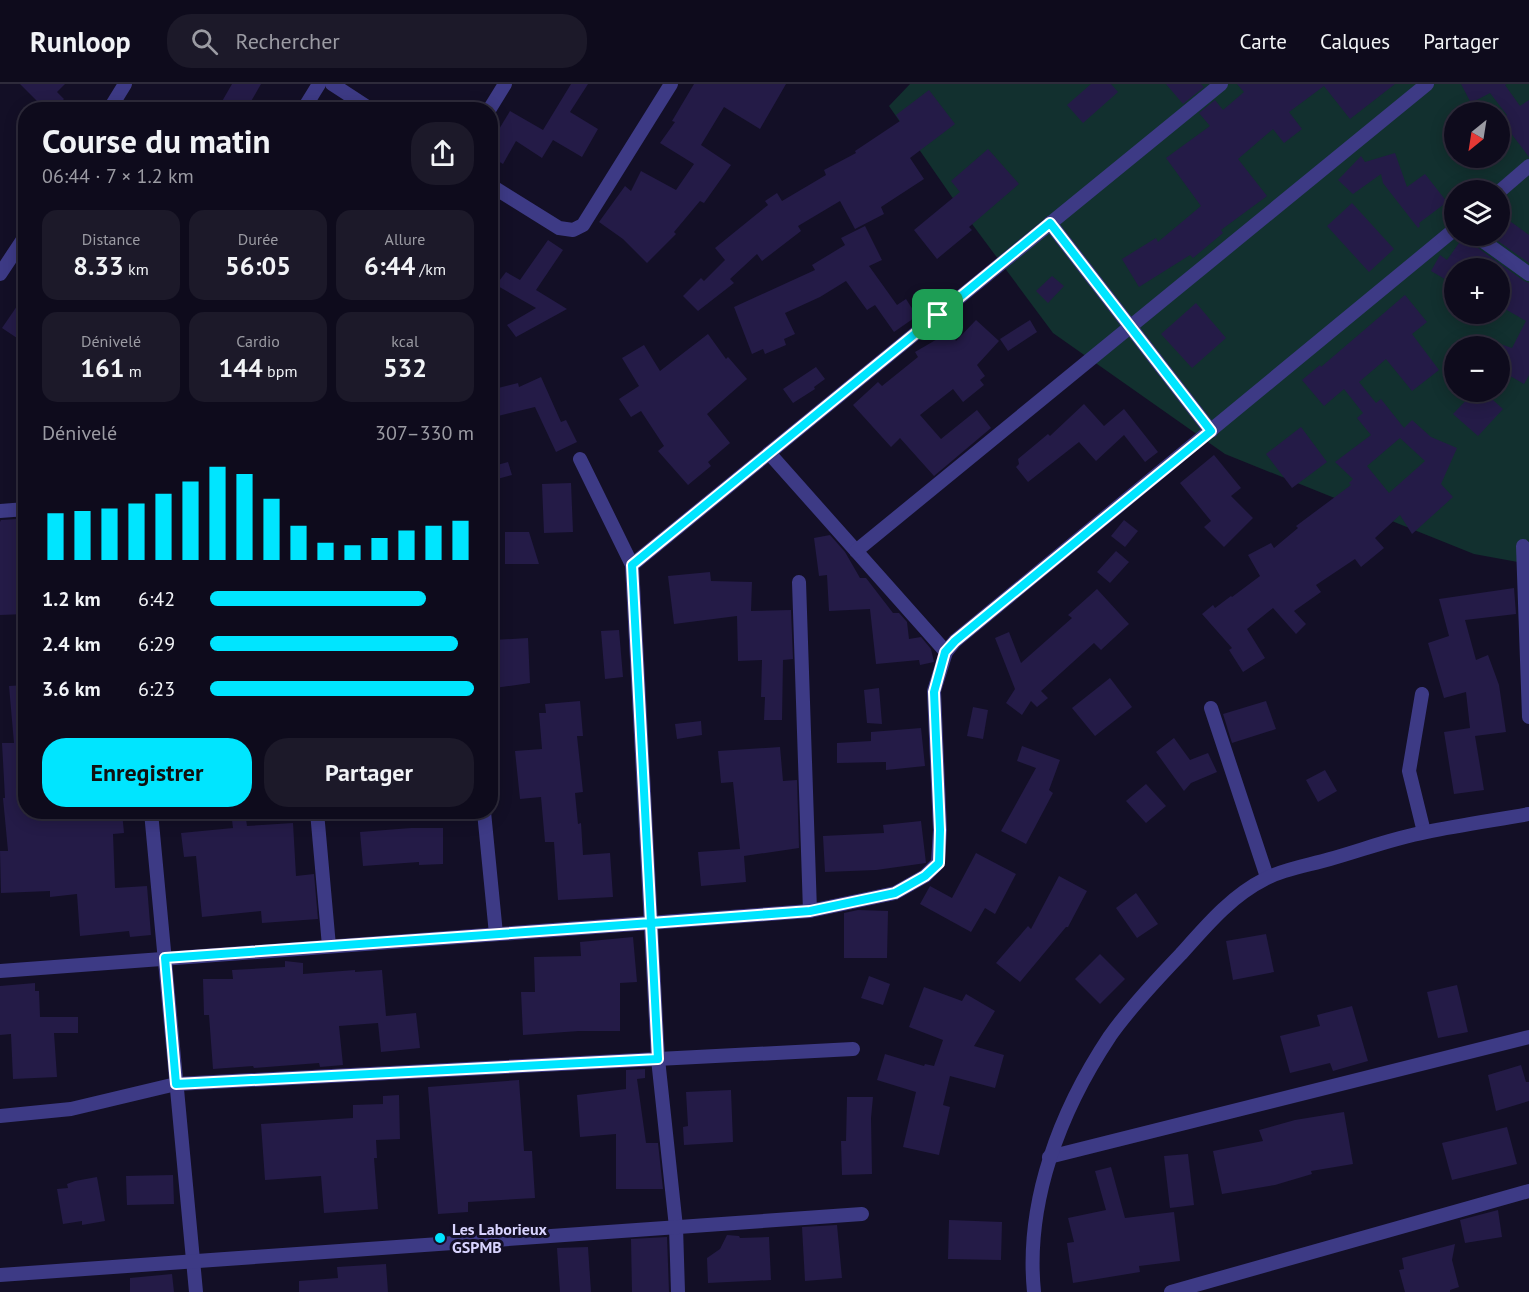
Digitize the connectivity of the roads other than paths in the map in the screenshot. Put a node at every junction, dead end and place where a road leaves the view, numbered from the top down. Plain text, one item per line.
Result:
1 (125, 84) edge
2 (319, 84) edge
3 (332, 84) edge
4 (505, 84) edge
5 (671, 84) edge
6 (1221, 84) edge
7 (1426, 84) edge
8 (114, 102) edge
9 (308, 102) edge
10 (360, 102) edge
11 (494, 102) edge
12 (1529, 166) edge
13 (1510, 182) edge
14 (498, 190) edge
15 (1050, 223) junction
16 (1444, 238) edge
17 (1490, 246) edge
18 (18, 247) edge
19 (0, 274) edge
20 (1529, 274) edge
21 (1130, 327) junction
22 (1211, 431) junction
23 (769, 453) junction
24 (580, 459) dead end
25 (18, 510) edge
26 (0, 511) edge
27 (1523, 546) dead end
28 (856, 551) junction
29 (632, 565) junction
30 (799, 582) dead end
31 (945, 652) junction
32 (1422, 694) dead end
33 (1211, 708) dead end
34 (1529, 717) edge
35 (1529, 814) edge
36 (152, 819) edge
37 (317, 819) edge
38 (485, 819) edge
39 (1424, 832) junction
40 (1267, 878) junction
41 (810, 911) junction
42 (651, 923) junction
43 (496, 934) junction
44 (329, 946) junction
45 (165, 958) junction
46 (0, 971) edge
47 (1529, 1037) edge
48 (853, 1049) dead end
49 (658, 1059) junction
50 (176, 1084) junction
51 (0, 1116) edge
52 (1049, 1157) junction
53 (1529, 1191) edge
54 (862, 1214) dead end
55 (676, 1227) junction
56 (193, 1261) junction
57 (0, 1275) edge
58 (196, 1292) edge
59 (678, 1292) edge
60 (1034, 1292) edge
61 (1171, 1292) edge

1 - 8 street
2 - 9 street
3 - 10 street
4 - 11 street
5 - 14 street
6 - 15 street
7 - 21 street
12 - 13 street
15 - 21 street
15 - 23 street
16 - 22 street
17 - 20 street
18 - 19 street
21 - 22 street
21 - 28 street
22 - 31 street
23 - 28 street
23 - 29 street
24 - 29 street
25 - 26 street
27 - 34 street
28 - 31 street
29 - 42 street
30 - 41 street
31 - 41 street
32 - 39 street
33 - 40 street
35 - 39 street
36 - 45 street
37 - 44 street
38 - 43 street
39 - 40 street
40 - 52 street
41 - 42 street
42 - 43 street
42 - 49 street
43 - 44 street
44 - 45 street
45 - 46 street
45 - 50 street
47 - 52 street
48 - 49 street
49 - 50 street
49 - 55 street
50 - 51 street
50 - 56 street
52 - 60 street
53 - 61 street
54 - 55 street
55 - 56 street
55 - 59 street
56 - 57 street
56 - 58 street

